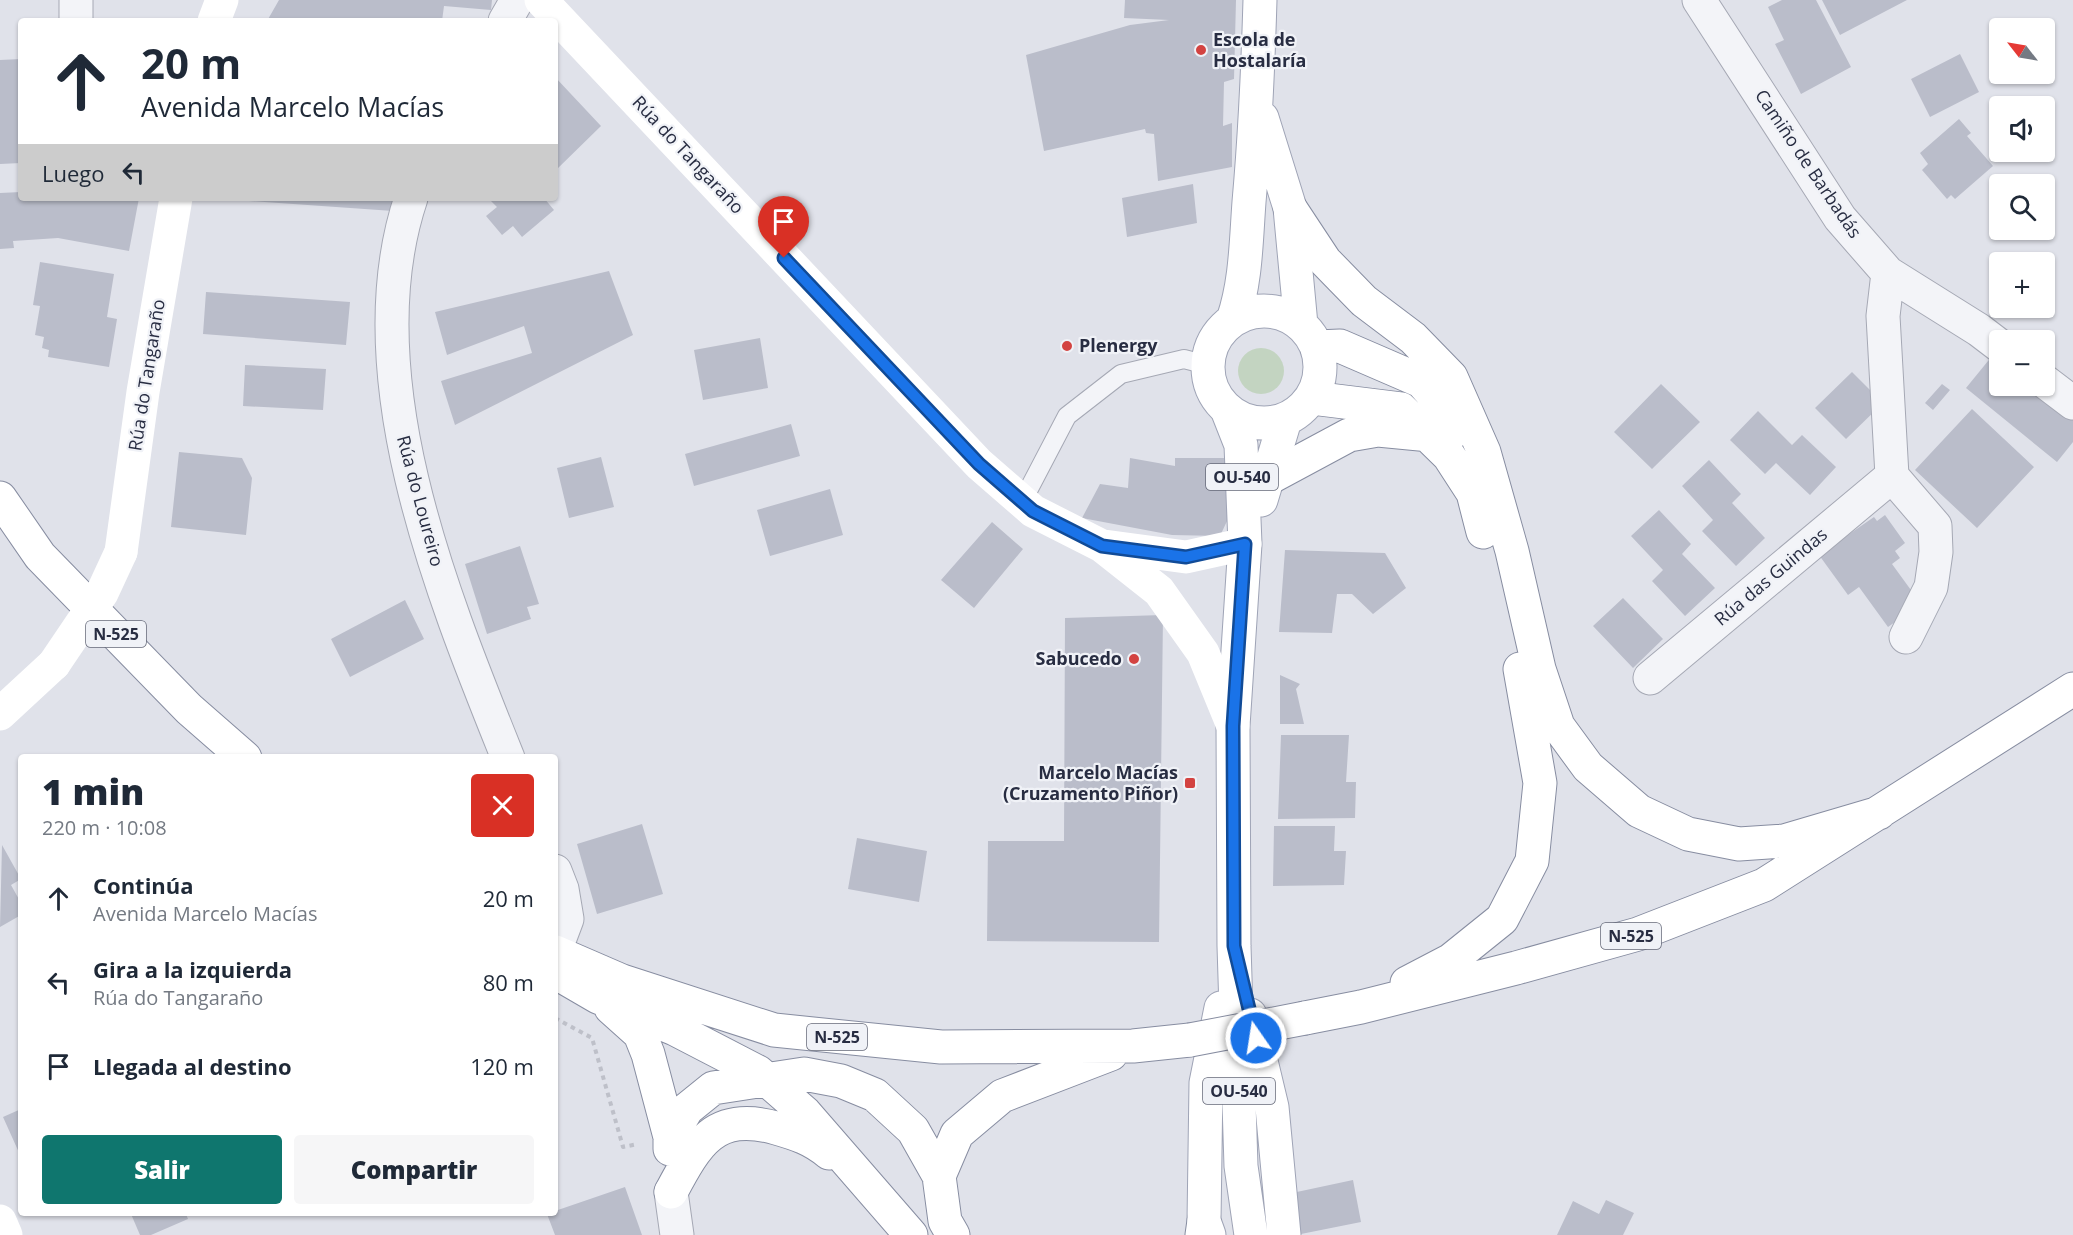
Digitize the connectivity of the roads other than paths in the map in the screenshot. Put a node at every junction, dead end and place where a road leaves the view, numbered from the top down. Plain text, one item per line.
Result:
1 (76, 0) edge
2 (222, 0) edge
3 (517, 0) edge
4 (541, 0) edge
5 (1260, 0) edge
6 (1699, 0) edge
7 (76, 18) edge
8 (215, 18) edge
9 (507, 18) edge
10 (558, 18) edge
11 (558, 18) edge
12 (1257, 102) junction
13 (175, 201) edge
14 (410, 201) edge
15 (1290, 208) junction
16 (1888, 273) junction
17 (1233, 320) junction
18 (1309, 336) junction
19 (1989, 338) edge
20 (1207, 365) junction
21 (2055, 389) edge
22 (1312, 398) junction
23 (2073, 403) edge
24 (1228, 412) junction
25 (1285, 420) junction
26 (1430, 435) junction
27 (1484, 452) junction
28 (1892, 476) junction
29 (1269, 478) junction
30 (0, 498) edge
31 (1022, 502) junction
32 (1245, 544) junction
33 (1102, 546) junction
34 (1906, 637) dead end
35 (1650, 678) dead end
36 (2073, 689) edge
37 (0, 714) edge
38 (1233, 726) junction
39 (240, 754) edge
40 (506, 754) edge
41 (1880, 813) junction
42 (559, 880) edge
43 (558, 944) edge
44 (1234, 946) junction
45 (558, 953) edge
46 (558, 974) edge
47 (598, 997) junction
48 (1361, 1007) junction
49 (1133, 1046) junction
50 (766, 1079) junction
51 (670, 1137) junction
52 (939, 1176) junction
53 (871, 1188) junction
54 (671, 1192) junction
55 (0, 1221) edge
56 (1205, 1230) edge
57 (6, 1235) edge
58 (677, 1235) edge
59 (911, 1235) edge
60 (952, 1235) edge
61 (1251, 1235) edge
62 (1284, 1235) edge

1 - 7 street
2 - 8 main road
3 - 9 street
4 - 10 main road, Rúa do Tangaraño
5 - 12 main road
6 - 16 street, Camiño de Barbadás
11 - 31 main road, Rúa do Tangaraño
12 - 15 main road
12 - 17 main road
13 - 37 main road, Rúa do Tangaraño, bridge
14 - 40 street, Rúa do Loureiro
15 - 18 main road
15 - 27 main road
16 - 19 street, Camiño de Barbadás
16 - 28 street
17 - 18 main road
17 - 20 main road
18 - 22 main road
18 - 27 main road
20 - 24 main road, OU-540
20 - 31 lane
21 - 23 street
22 - 25 main road
22 - 26 main road
24 - 25 main road
24 - 32 main road, OU-540
25 - 29 main road, OU-540
26 - 29 main road
26 - 48 main road
27 - 41 main road
28 - 34 street
28 - 35 street, Rúa das Guindas
29 - 32 main road, OU-540
30 - 39 main road, N-525
31 - 33 main road, Rúa do Tangaraño
32 - 33 main road, Rúa do Tangaraño
32 - 38 main road, OU-540
33 - 38 main road, Rúa do Tangaraño
36 - 41 main road, N-525
38 - 44 main road, OU-540
41 - 48 main road, N-525
42 - 43 street
44 - 56 main road, OU-540
44 - 61 main road, OU-540
44 - 62 main road, OU-540
45 - 49 main road, N-525
46 - 47 main road
47 - 50 main road
47 - 51 main road
48 - 49 main road, N-525, bridge
49 - 52 main road
50 - 51 main road
50 - 52 main road
50 - 53 main road
51 - 54 main road
52 - 60 main road
53 - 54 main road
53 - 59 main road
54 - 58 street
55 - 57 main road

